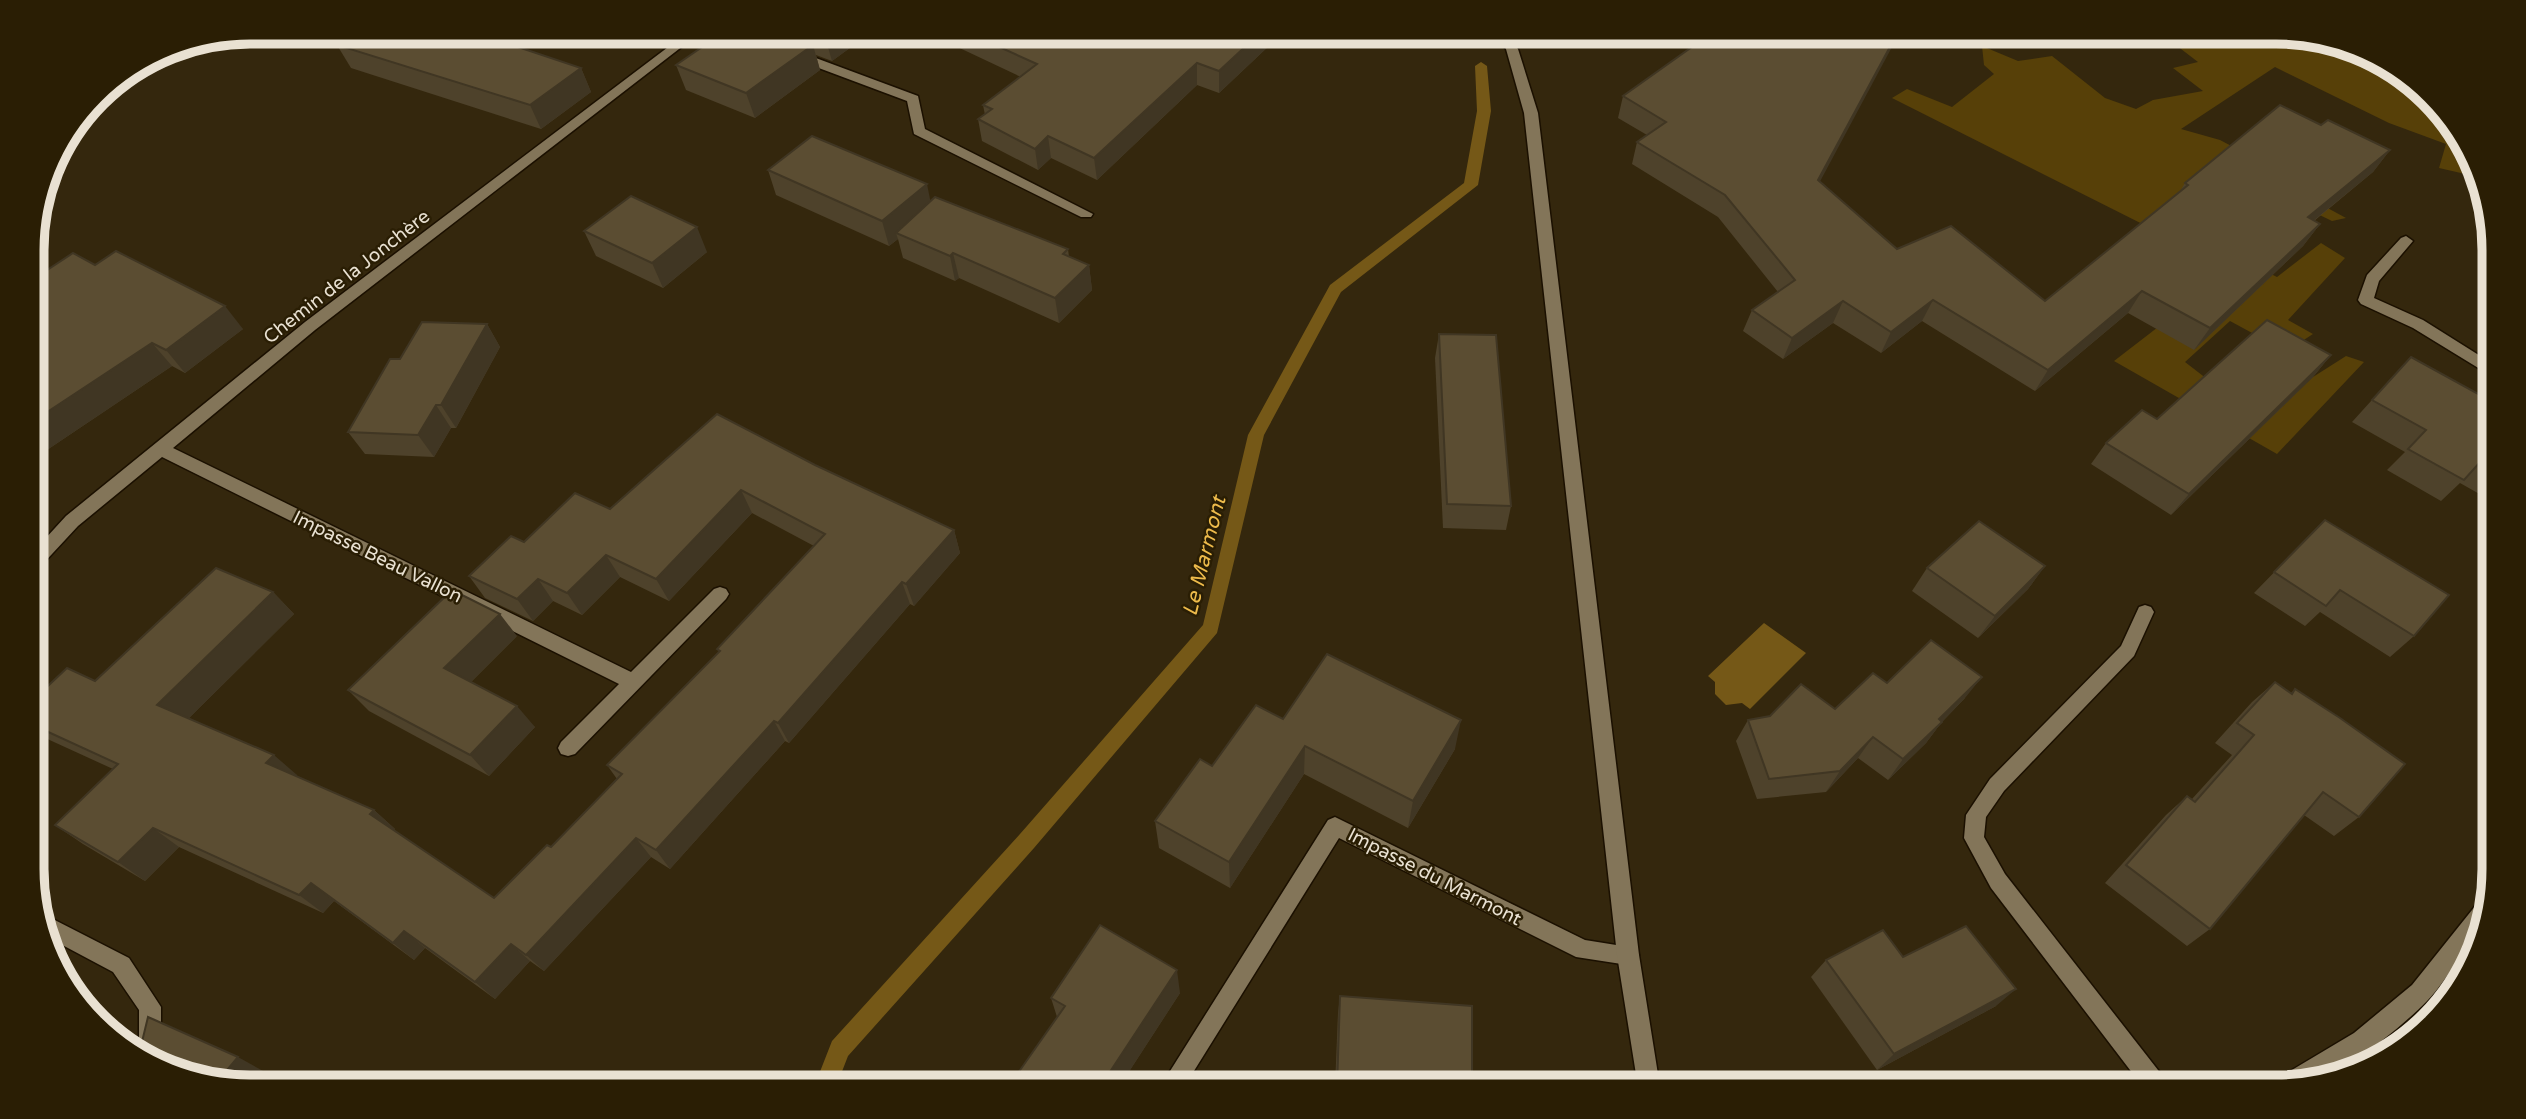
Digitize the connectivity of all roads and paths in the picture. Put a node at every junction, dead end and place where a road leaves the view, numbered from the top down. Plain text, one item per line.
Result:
1 (679, 44) edge
2 (1508, 44) edge
3 (786, 51) edge
4 (1086, 214) dead end
5 (2406, 241) dead end
6 (2482, 364) edge
7 (161, 449) junction
8 (44, 551) edge
9 (720, 594) dead end
10 (2145, 612) dead end
11 (633, 682) junction
12 (568, 748) dead end
13 (2474, 924) edge
14 (53, 929) edge
15 (1628, 955) junction
16 (150, 1050) edge
17 (2310, 1072) edge
18 (1179, 1075) edge
19 (1647, 1075) edge
20 (2148, 1075) edge

1 - 7 street, Chemin de la Jonchère
2 - 15 street
3 - 4 street
5 - 6 street
7 - 8 street, Chemin de la Jonchère
7 - 11 street, Impasse Beau Vallon
9 - 11 street
10 - 20 street
11 - 12 street
13 - 17 street
14 - 16 street
15 - 18 street, Impasse du Marmont
15 - 19 street

